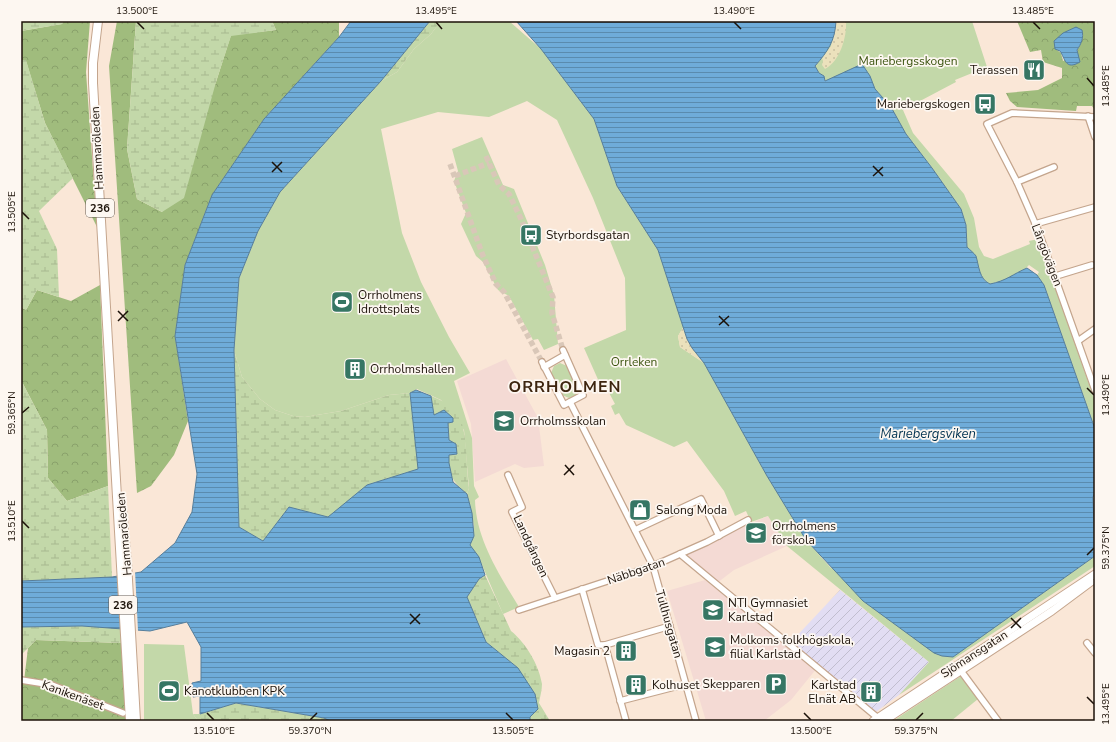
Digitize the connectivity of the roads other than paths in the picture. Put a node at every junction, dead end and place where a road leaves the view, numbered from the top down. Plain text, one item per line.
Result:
1 (98, 21) edge
2 (1088, 116) junction
3 (1095, 117) edge
4 (1095, 137) edge
5 (1054, 167) dead end
6 (1017, 182) junction
7 (1095, 207) edge
8 (1035, 224) junction
9 (1092, 265) dead end
10 (1056, 276) junction
11 (1095, 329) edge
12 (1078, 341) junction
13 (1095, 390) edge
14 (570, 402) junction
15 (508, 475) dead end
16 (748, 520) dead end
17 (635, 530) junction
18 (719, 536) junction
19 (680, 554) junction
20 (653, 566) junction
21 (1095, 574) edge
22 (1095, 580) edge
23 (582, 589) junction
24 (555, 598) junction
25 (519, 610) dead end
26 (670, 626) junction
27 (1088, 643) dead end
28 (606, 645) junction
29 (129, 647) junction
30 (1095, 652) edge
31 (961, 671) junction
32 (21, 680) edge
33 (686, 684) junction
34 (620, 701) junction
35 (123, 713) dead end
36 (878, 720) edge
37 (130, 721) edge
38 (136, 721) edge
39 (626, 721) edge
40 (696, 721) edge
41 (997, 721) edge

1 - 29 main road, Hammaröleden / 236
2 - 3 street
2 - 4 street
2 - 6 street, Långövägen
5 - 6 street
6 - 8 street, Långövägen
7 - 8 street
8 - 10 street, Långövägen
9 - 10 street
10 - 12 street, Långövägen
11 - 12 street
12 - 13 street, Långövägen
14 - 14 street
14 - 17 street, Tullhusgatan
15 - 24 street, Landgången
16 - 18 street, Näbbgatan
17 - 18 street
17 - 20 street, Tullhusgatan
18 - 19 street, Näbbgatan
19 - 20 street, Näbbgatan
19 - 36 street
20 - 23 street, Näbbgatan
20 - 26 street, Tullhusgatan
21 - 36 street, Sjömansgatan
22 - 31 street, Sjömansgatan
23 - 24 street, Näbbgatan
23 - 28 street
24 - 25 street, Näbbgatan
26 - 28 street
26 - 33 street, Tullhusgatan
27 - 30 street
28 - 34 street
29 - 37 main road, Hammaröleden / 236
29 - 38 main road, Hammaröleden / 236
31 - 36 street, Sjömansgatan
31 - 41 street
32 - 35 street, Kanikenäset
33 - 34 street
33 - 40 street, Tullhusgatan
34 - 39 street

